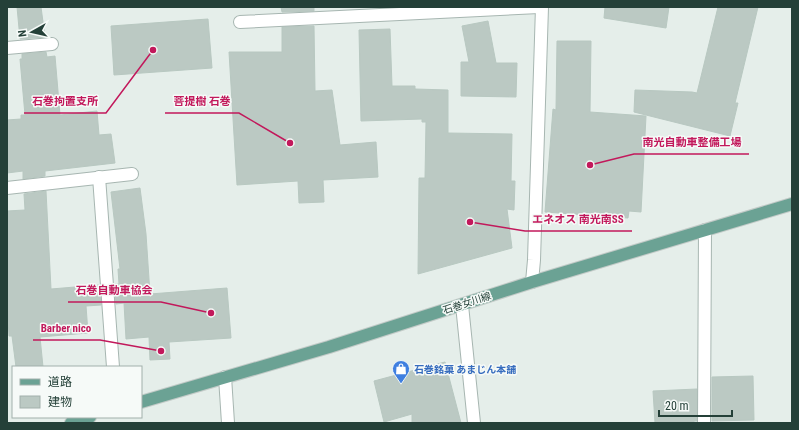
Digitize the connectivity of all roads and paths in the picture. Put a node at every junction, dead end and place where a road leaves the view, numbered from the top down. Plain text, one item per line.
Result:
1 (540, 7) edge
2 (240, 22) dead end
3 (52, 44) dead end
4 (7, 48) edge
5 (132, 174) dead end
6 (99, 177) junction
7 (7, 188) edge
8 (792, 204) edge
9 (705, 230) junction
10 (532, 282) junction
11 (462, 305) junction
12 (113, 366) edge
13 (225, 377) junction
14 (142, 402) edge
15 (87, 418) edge
16 (71, 423) edge
17 (228, 423) edge
18 (474, 423) edge
19 (704, 423) edge

1 - 2 street
1 - 10 street
3 - 4 street
5 - 6 street
6 - 7 street
6 - 12 street
8 - 9 main road, 石巻女川線
9 - 10 main road, 石巻女川線
9 - 19 street
10 - 11 main road, 石巻女川線
11 - 13 main road, 石巻女川線
11 - 18 street
13 - 14 main road, 石巻女川線
13 - 17 street
15 - 16 main road

